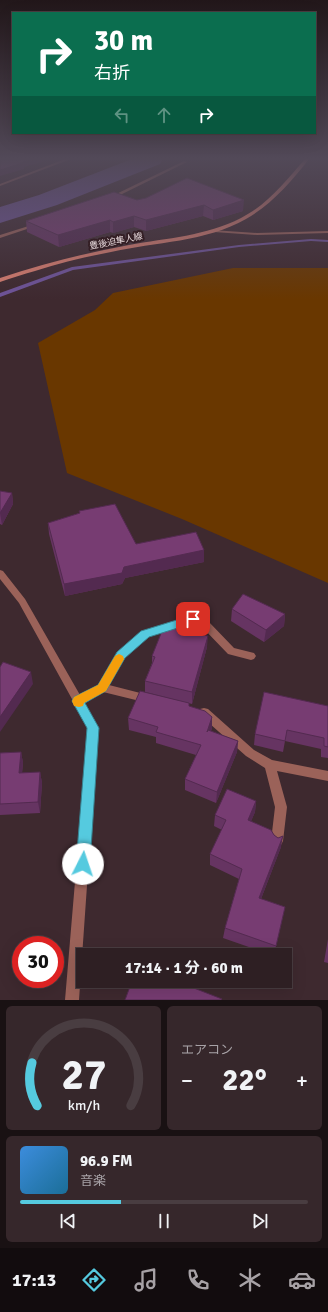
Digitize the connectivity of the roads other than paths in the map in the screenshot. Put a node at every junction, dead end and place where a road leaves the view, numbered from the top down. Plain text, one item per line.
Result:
1 (261, 206) edge
2 (43, 223) edge
3 (214, 231) junction
4 (328, 232) edge
5 (0, 237) edge
6 (0, 280) edge
7 (0, 573) edge
8 (251, 656) dead end
9 (102, 688) junction
10 (78, 701) junction
11 (157, 701) edge
12 (196, 710) edge
13 (270, 765) junction
14 (328, 776) edge
15 (278, 841) edge
16 (72, 1000) edge

1 - 3 main road, 豊後迫隼人線
2 - 5 street
3 - 4 street
3 - 6 main road, 豊後迫隼人線
7 - 10 street
8 - 9 street
9 - 10 street
9 - 11 street
10 - 16 street
12 - 13 street
13 - 14 street
13 - 15 street

